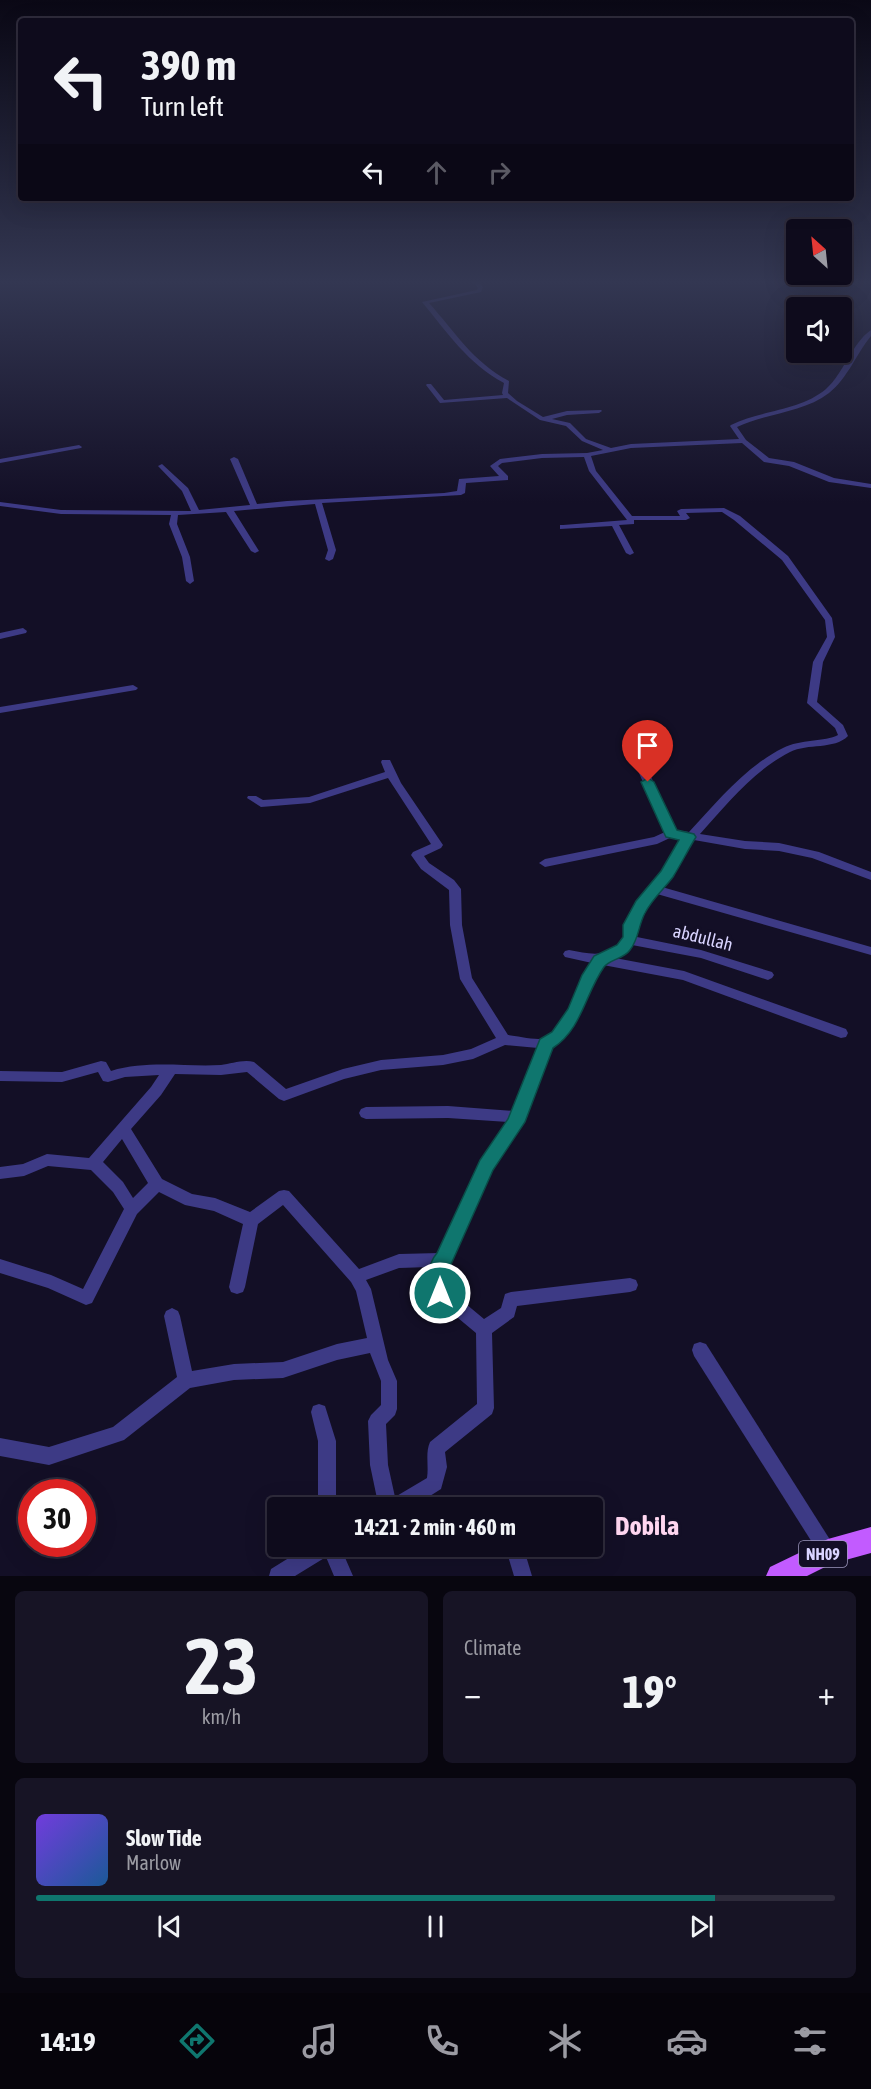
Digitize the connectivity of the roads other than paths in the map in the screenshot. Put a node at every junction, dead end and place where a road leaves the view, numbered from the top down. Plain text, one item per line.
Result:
1 (468, 356) edge
2 (854, 356) edge
3 (429, 385) dead end
4 (510, 396) junction
5 (599, 411) dead end
6 (542, 419) junction
7 (744, 441) junction
8 (79, 447) dead end
9 (610, 450) junction
10 (587, 455) junction
11 (234, 459) dead end
12 (0, 461) edge
13 (162, 466) dead end
14 (871, 486) edge
15 (318, 502) junction
16 (0, 504) edge
17 (255, 507) junction
18 (228, 510) junction
19 (176, 513) junction
20 (196, 513) junction
21 (630, 518) junction
22 (614, 523) junction
23 (563, 527) dead end
24 (255, 552) dead end
25 (630, 553) dead end
26 (329, 559) dead end
27 (190, 581) dead end
28 (23, 631) dead end
29 (0, 636) edge
30 (133, 688) dead end
31 (0, 710) edge
32 (629, 739) dead end
33 (252, 798) dead end
34 (671, 833) junction
35 (689, 837) junction
36 (545, 863) dead end
37 (871, 876) edge
38 (655, 889) junction
39 (629, 940) junction
40 (871, 951) edge
41 (569, 954) dead end
42 (600, 960) junction
43 (768, 975) dead end
44 (841, 1033) dead end
45 (504, 1040) junction
46 (546, 1044) junction
47 (171, 1069) junction
48 (0, 1076) edge
49 (366, 1113) dead end
50 (519, 1117) junction
51 (124, 1129) junction
52 (92, 1164) junction
53 (0, 1173) edge
54 (157, 1184) junction
55 (132, 1209) junction
56 (251, 1220) junction
57 (444, 1260) junction
58 (0, 1266) edge
59 (356, 1277) junction
60 (630, 1285) dead end
61 (237, 1287) dead end
62 (172, 1316) dead end
63 (484, 1329) junction
64 (376, 1344) junction
65 (700, 1350) dead end
66 (186, 1380) junction
67 (319, 1412) dead end
68 (0, 1447) edge
69 (327, 1497) edge
70 (386, 1497) edge
71 (411, 1497) edge
72 (871, 1540) edge
73 (828, 1552) junction
74 (310, 1557) edge
75 (334, 1557) edge
76 (517, 1557) edge
77 (278, 1576) edge
78 (344, 1576) edge
79 (523, 1576) edge
80 (779, 1576) edge

1 - 4 street
2 - 7 street
3 - 4 street
4 - 6 street
5 - 6 street
6 - 9 street
7 - 9 street
7 - 14 street
8 - 12 street
9 - 10 street
10 - 15 street
10 - 21 street
11 - 17 street
13 - 20 street
15 - 17 street
15 - 26 street
16 - 19 street
17 - 18 street
18 - 20 street
18 - 24 street
19 - 20 street
19 - 27 street
21 - 22 street
21 - 35 street
22 - 23 street
22 - 25 street
28 - 29 street
30 - 31 street
32 - 34 street
33 - 45 street
34 - 35 street
34 - 36 street
35 - 37 street
35 - 38 street
38 - 39 street
38 - 40 street
39 - 42 street
39 - 43 street, abdullah
41 - 42 street
42 - 44 street
42 - 46 street
45 - 46 street
45 - 47 street
46 - 50 street
47 - 48 street
47 - 51 street
49 - 50 street
50 - 57 street
51 - 52 street
51 - 54 street
52 - 53 street
52 - 55 street
54 - 55 street
54 - 56 street
55 - 58 street
56 - 59 street
56 - 61 street
57 - 59 street
57 - 63 street
59 - 64 street
60 - 63 street
62 - 66 street
63 - 71 street
64 - 66 street
64 - 70 street
65 - 73 street
66 - 68 street
67 - 69 street
72 - 73 main road, NH09
73 - 80 main road, NH09
74 - 77 street
75 - 78 street
76 - 79 street

